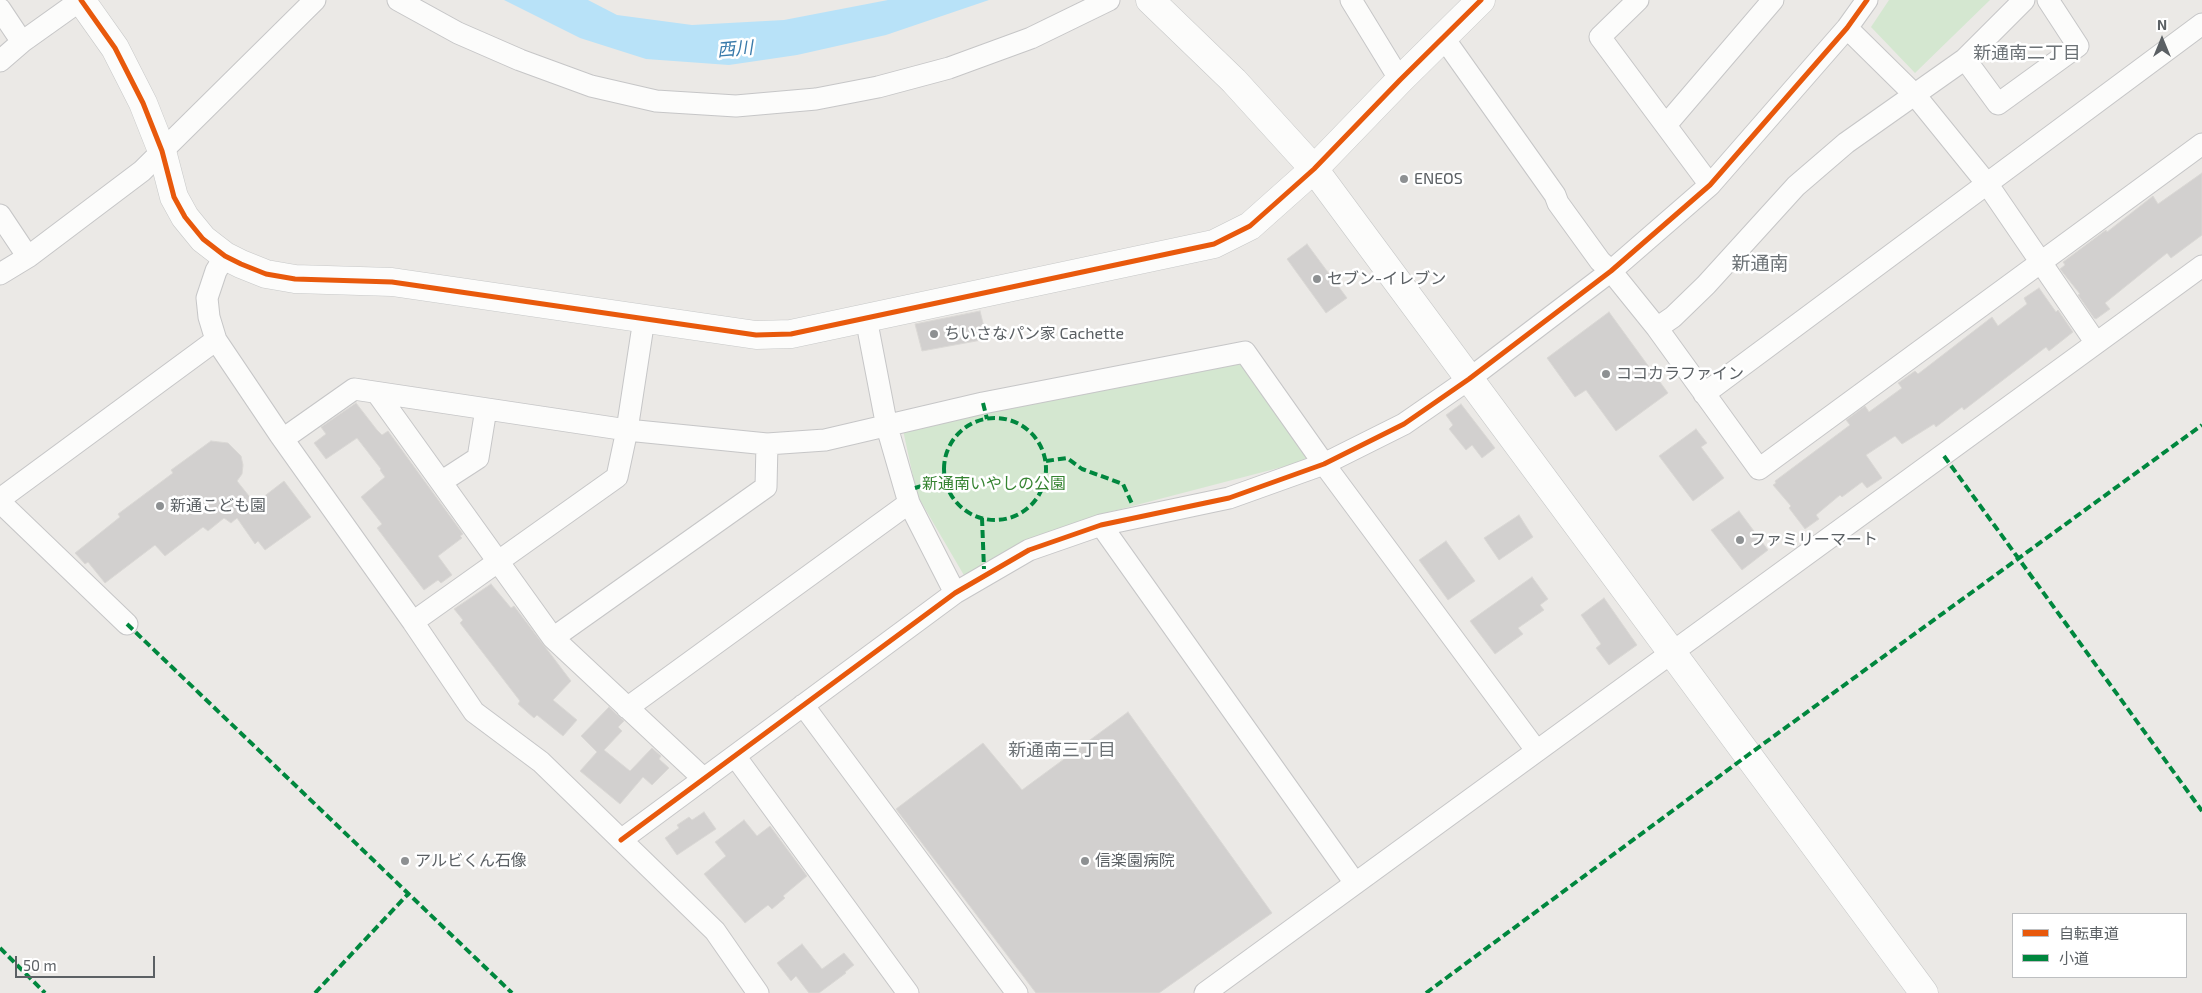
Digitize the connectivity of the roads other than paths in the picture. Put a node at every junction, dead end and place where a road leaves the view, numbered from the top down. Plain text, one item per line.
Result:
1 (81, 0) edge
2 (315, 0) edge
3 (398, 0) edge
4 (1109, 0) edge
5 (1150, 0) edge
6 (1351, 0) edge
7 (1481, 0) edge
8 (1638, 0) edge
9 (1773, 0) edge
10 (1867, 0) edge
11 (2024, 0) edge
12 (2048, 0) edge
13 (0, 9) edge
14 (2202, 24) edge
15 (1848, 28) junction
16 (1443, 38) junction
17 (22, 42) junction
18 (1965, 60) junction
19 (0, 61) edge
20 (1400, 80) junction
21 (1915, 95) junction
22 (1666, 125) junction
23 (2202, 144) edge
24 (162, 151) junction
25 (1314, 169) junction
26 (1710, 184) junction
27 (1988, 184) junction
28 (0, 216) edge
29 (225, 256) junction
30 (28, 257) junction
31 (2042, 263) junction
32 (2202, 266) edge
33 (1611, 271) junction
34 (0, 274) edge
35 (866, 318) junction
36 (644, 319) junction
37 (1657, 328) junction
38 (2096, 343) junction
39 (209, 344) junction
40 (1469, 379) junction
41 (377, 393) junction
42 (1704, 394) junction
43 (486, 409) junction
44 (887, 427) junction
45 (628, 430) junction
46 (283, 439) junction
47 (767, 444) junction
48 (1324, 464) junction
49 (441, 482) junction
50 (0, 500) edge
51 (909, 503) junction
52 (1101, 525) junction
53 (498, 561) junction
54 (955, 593) junction
55 (414, 622) junction
56 (127, 624) dead end
57 (553, 638) junction
58 (1672, 654) junction
59 (803, 705) junction
60 (628, 708) junction
61 (1536, 750) junction
62 (735, 756) junction
63 (704, 779) junction
64 (621, 840) junction
65 (1355, 883) junction
66 (758, 993) edge
67 (908, 993) edge
68 (1018, 993) edge
69 (1205, 993) edge
70 (1924, 993) edge

1 - 17 street
1 - 24 street
2 - 24 street
3 - 4 street
5 - 25 street
6 - 20 street
7 - 16 street
8 - 22 street
9 - 22 street
10 - 15 street
11 - 18 street
12 - 18 street
13 - 17 street
14 - 27 street
15 - 21 street
15 - 26 street
16 - 20 street
16 - 33 street
17 - 19 street
18 - 21 street
20 - 25 street
21 - 27 street
21 - 37 street
22 - 26 street
23 - 31 street
24 - 29 street
24 - 30 street
25 - 35 street
25 - 40 street
26 - 33 street
27 - 31 street
27 - 42 street
28 - 30 street
29 - 36 street
29 - 39 street
30 - 34 street
31 - 38 street
31 - 42 street
32 - 38 street
33 - 37 street
33 - 40 street
35 - 36 street
35 - 44 street
36 - 45 street
37 - 42 street
38 - 58 street
39 - 46 street
39 - 50 street
40 - 48 street
40 - 58 street
41 - 43 street
41 - 46 street
41 - 49 street
43 - 45 street
43 - 49 street
44 - 47 street
44 - 48 street
44 - 51 street
45 - 47 street
45 - 53 street
46 - 55 street
47 - 57 street
48 - 52 street
48 - 61 street
49 - 53 street
50 - 56 street
51 - 54 street
51 - 60 street
52 - 54 street
52 - 65 street
53 - 55 street
53 - 57 street
54 - 59 street
55 - 64 street
57 - 60 street
58 - 61 street
58 - 70 street
59 - 62 street
59 - 68 street
60 - 63 street
61 - 65 street
62 - 63 street
62 - 67 street
63 - 64 street
64 - 66 street
65 - 69 street

